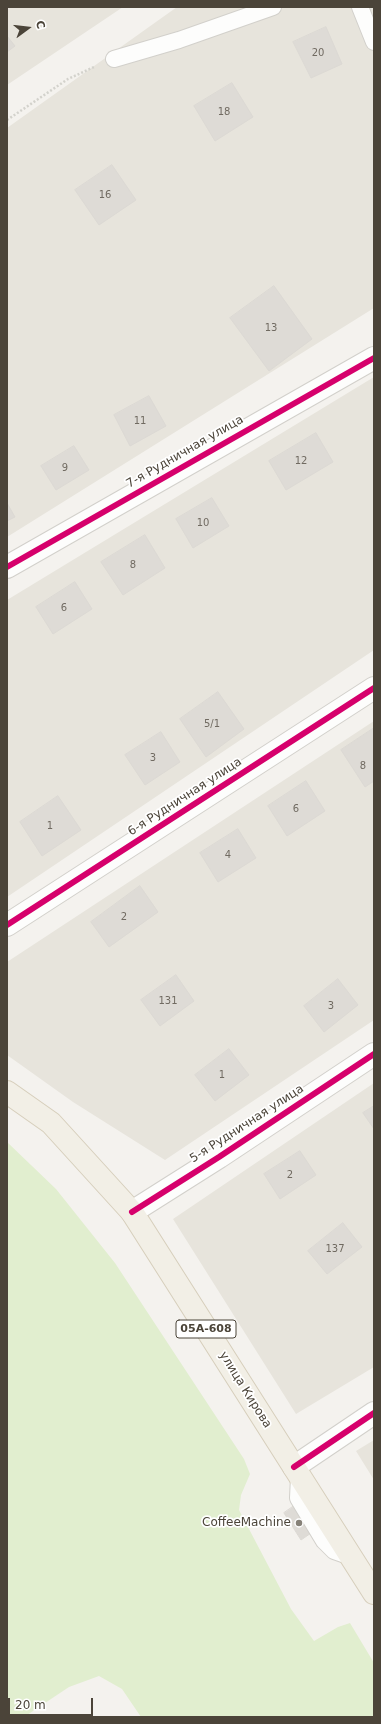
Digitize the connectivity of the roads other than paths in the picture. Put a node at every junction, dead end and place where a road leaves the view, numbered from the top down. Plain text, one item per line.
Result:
1 (274, 7) edge
2 (360, 7) edge
3 (374, 42) edge
4 (114, 59) road end
5 (374, 358) edge
6 (7, 567) edge
7 (374, 688) edge
8 (7, 925) edge
9 (374, 1054) edge
10 (7, 1092) edge
11 (132, 1212) junction
12 (374, 1413) edge
13 (296, 1472) junction
14 (374, 1593) edge

1 - 4 lane
2 - 3 lane
5 - 6 street, 7-я Рудничная улица
7 - 8 street, 6-я Рудничная улица
9 - 11 street, 5-я Рудничная улица
10 - 11 main road, улица Кирова / 05А-608
11 - 13 main road, улица Кирова / 05А-608
12 - 13 street
13 - 14 main road, улица Кирова / 05А-608

